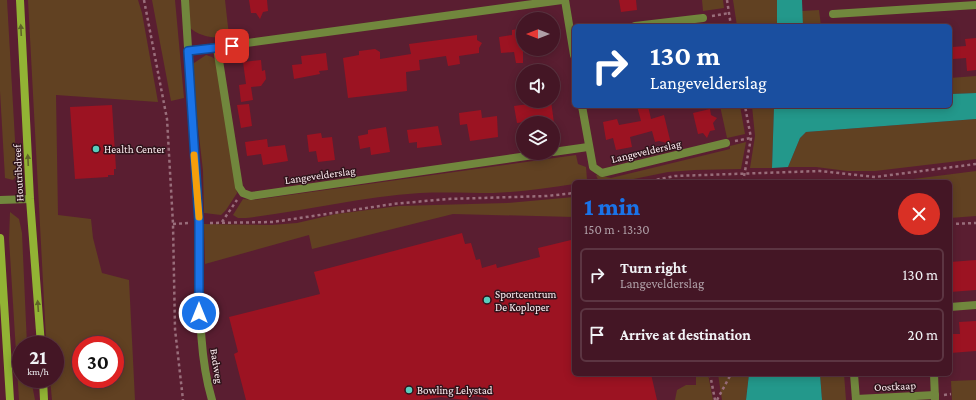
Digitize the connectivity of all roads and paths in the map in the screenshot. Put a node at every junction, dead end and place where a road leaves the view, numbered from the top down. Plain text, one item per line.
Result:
1 (20, 0) edge
2 (144, 0) edge
3 (185, 0) edge
4 (562, 0) edge
5 (565, 0) edge
6 (727, 0) edge
7 (976, 5) edge
8 (729, 14) junction
9 (833, 14) dead end
10 (703, 18) joint
11 (652, 24) edge
12 (731, 24) edge
13 (572, 34) edge
14 (217, 48) junction
15 (188, 51) junction
16 (582, 108) edge
17 (745, 108) edge
18 (751, 138) junction
19 (726, 143) joint
20 (588, 147) junction
21 (560, 151) edge
22 (516, 158) edge
23 (976, 164) edge
24 (744, 174) junction
25 (655, 180) edge
26 (743, 180) edge
27 (243, 193) junction
28 (572, 193) edge
29 (30, 198) junction
30 (0, 200) edge
31 (199, 222) junction
32 (976, 222) edge
33 (221, 223) junction
34 (173, 224) junction
35 (952, 224) edge
36 (0, 238) edge
37 (976, 305) edge
38 (952, 307) edge
39 (40, 336) edge
40 (710, 376) edge
41 (730, 376) edge
42 (854, 376) edge
43 (934, 376) edge
44 (43, 388) edge
45 (935, 398) edge
46 (10, 400) edge
47 (44, 400) edge
48 (183, 400) edge
49 (212, 400) edge
50 (716, 400) edge
51 (856, 400) edge

29 -> 1 main road, Houtribdreef
2 - 34 path
3 - 15 street, Badweg
4 - 14 street
5 - 13 street
6 - 8 path
7 - 9 street
8 - 10 path
8 - 12 path
10 - 11 street
14 - 15 street
14 - 27 street
15 - 31 street, Badweg
16 - 20 street, Langevelderslag
17 - 18 path
18 - 19 path
18 - 24 path
19 - 20 street, Langevelderslag
20 - 21 street
22 - 27 street, Langevelderslag
23 - 24 path
24 - 25 path
24 - 26 path
27 - 33 path
28 - 33 path
29 - 30 street
39 -> 29 main road, Houtribdreef
31 - 33 path
31 - 34 path
31 - 49 street, Badweg
32 - 35 path
34 - 48 path
36 - 46 main road
37 - 38 street
40 - 50 path
41 - 50 path
42 - 51 street, Oostkaap
43 - 45 street, Oostkaap
44 - 47 main road
45 - 51 street, Oostkaap

